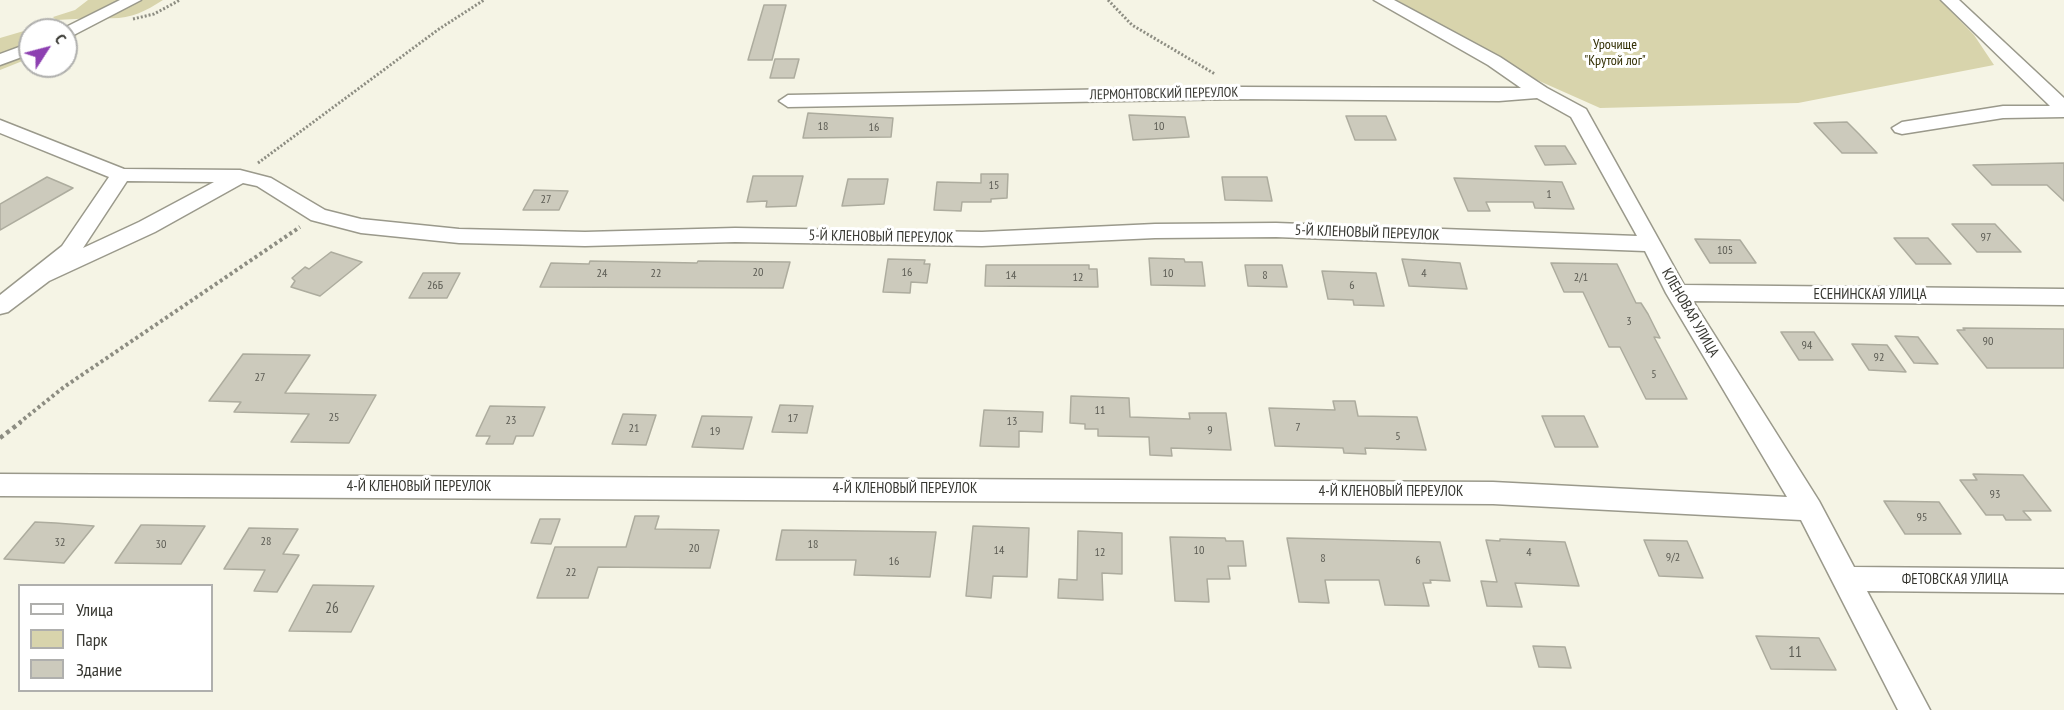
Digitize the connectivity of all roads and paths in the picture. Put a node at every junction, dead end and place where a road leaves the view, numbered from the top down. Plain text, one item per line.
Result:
1 (133, 0) edge
2 (484, 0) edge
3 (1108, 0) edge
4 (1382, 0) edge
5 (1949, 0) edge
6 (78, 28) edge
7 (18, 53) edge
8 (0, 60) edge
9 (1540, 92) junction
10 (1237, 93) junction
11 (788, 101) dead end
12 (2064, 109) edge
13 (0, 126) edge
14 (1902, 128) dead end
15 (121, 175) junction
16 (240, 176) junction
17 (318, 215) junction
18 (1652, 244) junction
19 (41, 276) junction
20 (1677, 294) junction
21 (2064, 297) edge
22 (0, 306) edge
23 (0, 438) edge
24 (0, 485) edge
25 (1809, 509) junction
26 (1845, 579) junction
27 (2064, 581) edge
28 (1914, 710) edge

1 - 6 street
2 - 16 path
3 - 10 path
4 - 9 street, КЛЕНОВАЯ УЛИЦА
5 - 12 street
7 - 8 street
9 - 10 street, ЛЕРМОНТОВСКИЙ ПЕРЕУЛОК
9 - 18 street, КЛЕНОВАЯ УЛИЦА
10 - 11 street, ЛЕРМОНТОВСКИЙ ПЕРЕУЛОК
12 - 14 street
13 - 15 street
15 - 16 street, 5-Й КЛЕНОВЫЙ ПЕРЕУЛОК
15 - 19 street
16 - 17 street, 5-Й КЛЕНОВЫЙ ПЕРЕУЛОК
16 - 19 street
17 - 18 street, 5-Й КЛЕНОВЫЙ ПЕРЕУЛОК
17 - 23 path
18 - 20 street, КЛЕНОВАЯ УЛИЦА
19 - 22 street
20 - 21 street, ЕСЕНИНСКАЯ УЛИЦА
20 - 25 street, КЛЕНОВАЯ УЛИЦА
24 - 25 street, 4-Й КЛЕНОВЫЙ ПЕРЕУЛОК
25 - 26 street, КЛЕНОВАЯ УЛИЦА
26 - 27 street, ФЕТОВСКАЯ УЛИЦА
26 - 28 street, КЛЕНОВАЯ УЛИЦА

